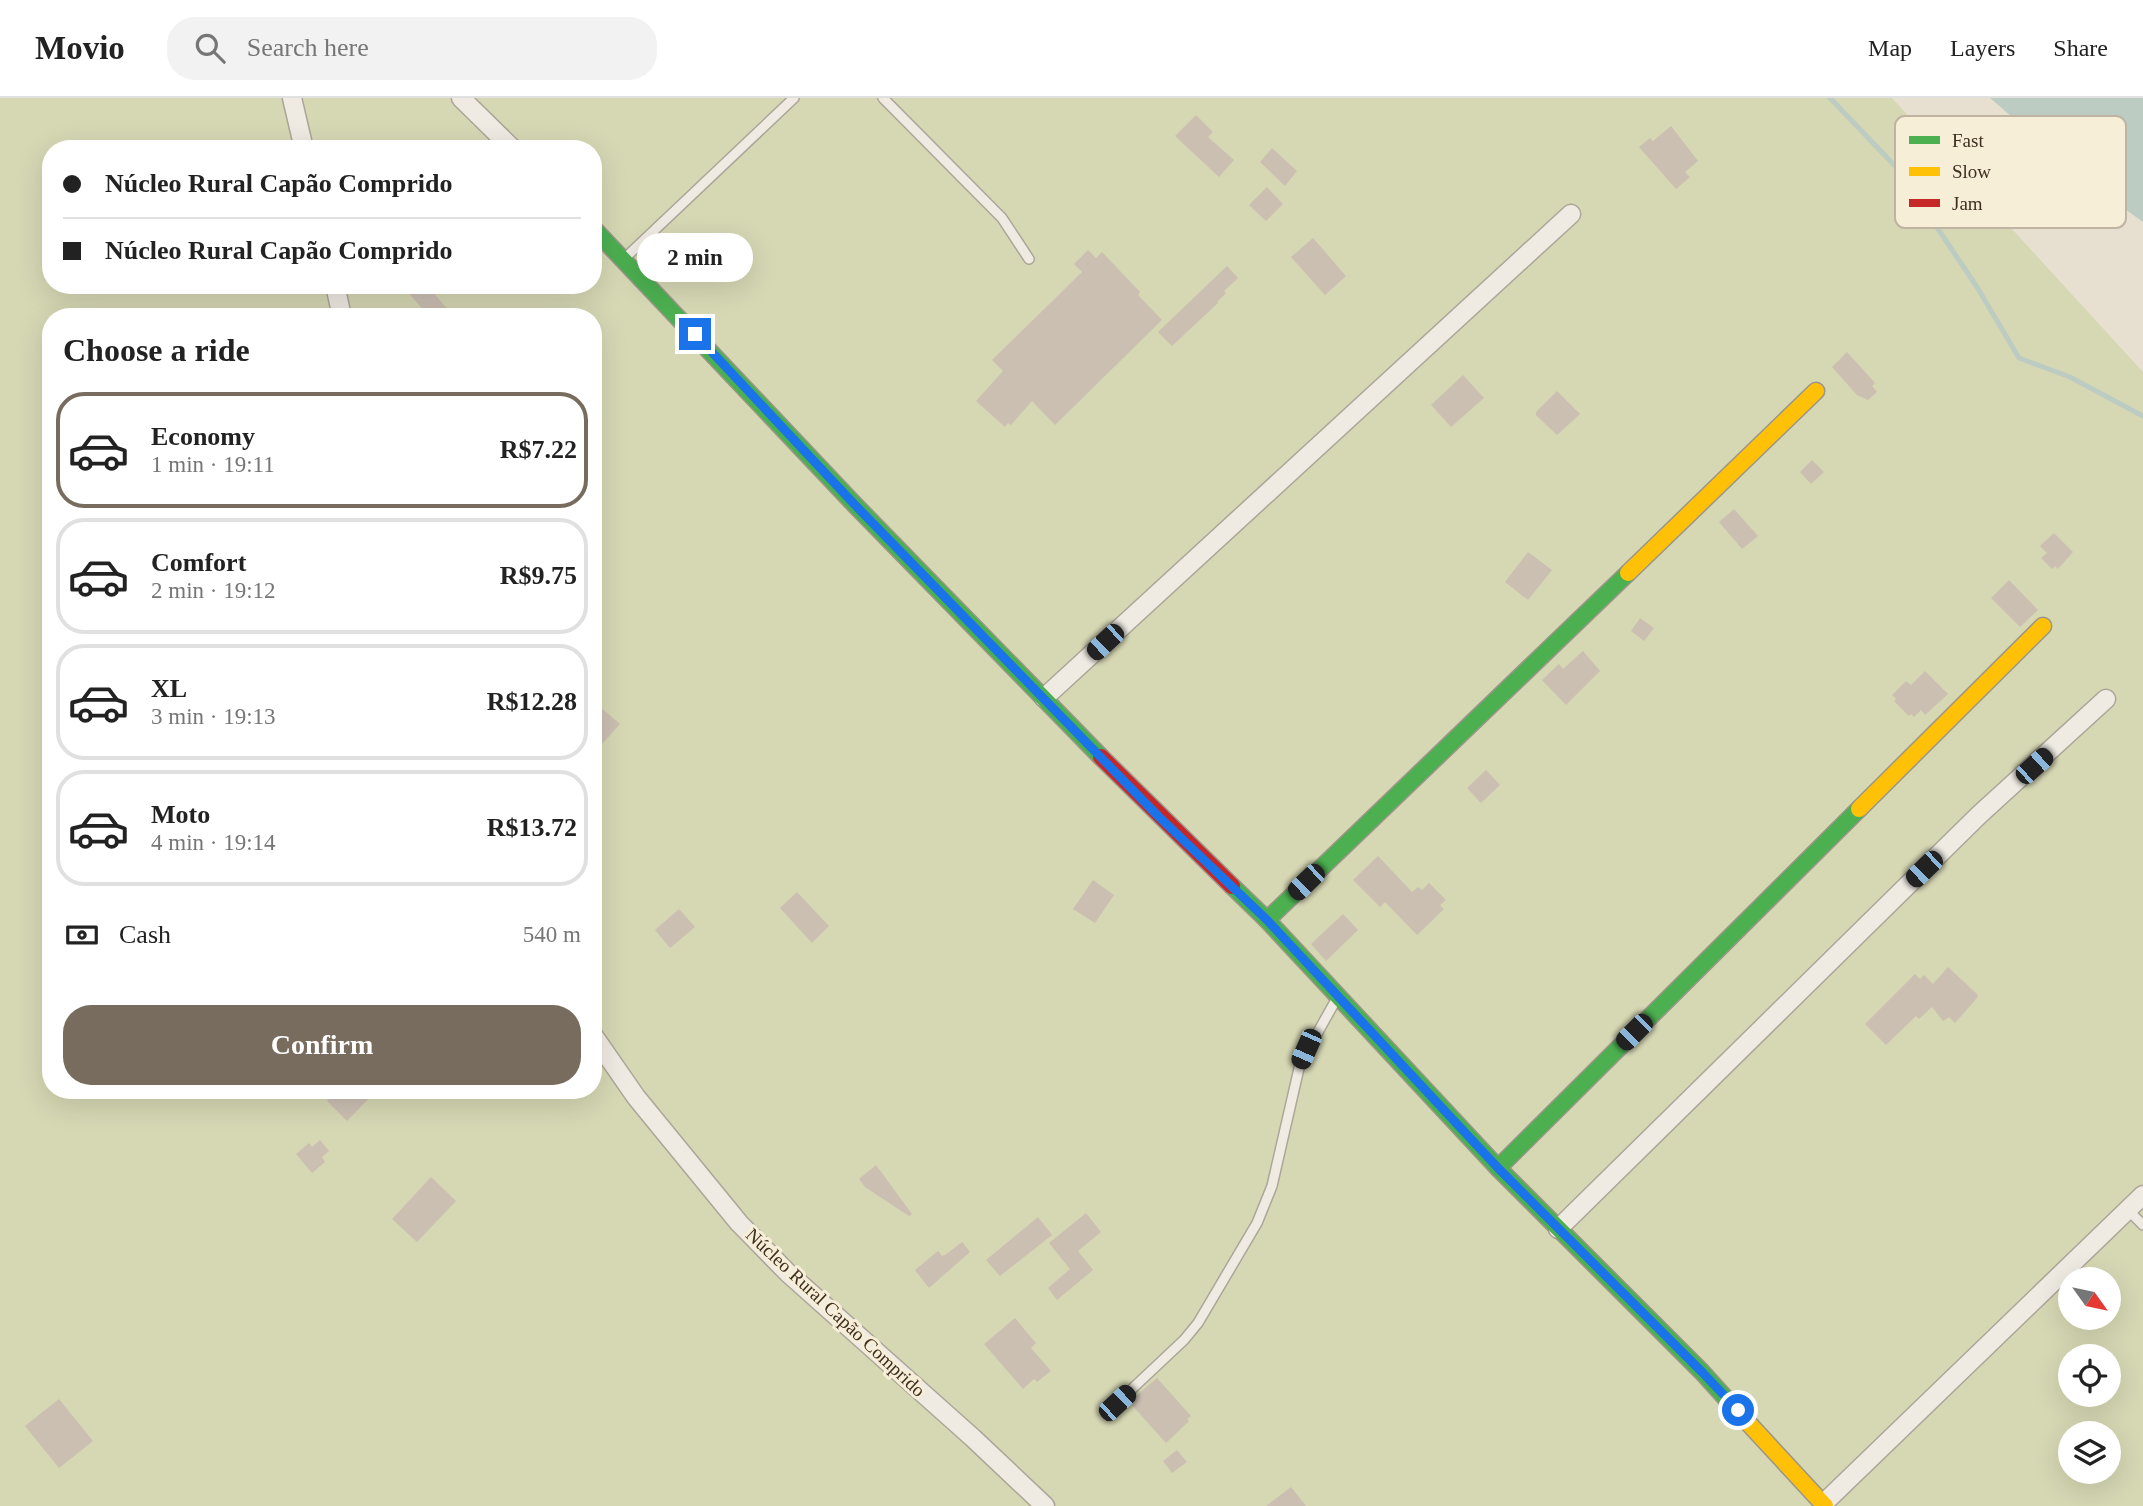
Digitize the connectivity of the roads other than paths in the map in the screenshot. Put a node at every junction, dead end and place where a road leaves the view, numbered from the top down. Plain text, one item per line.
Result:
1 (292, 98) edge
2 (461, 98) edge
3 (794, 98) edge
4 (883, 98) edge
5 (302, 140) edge
6 (504, 140) edge
7 (1571, 214) dead end
8 (602, 237) edge
9 (624, 259) junction
10 (1029, 259) dead end
11 (1816, 391) dead end
12 (2043, 626) dead end
13 (1044, 698) junction
14 (2106, 699) dead end
15 (1267, 920) junction
16 (1338, 996) junction
17 (602, 1048) edge
18 (1498, 1168) junction
19 (2143, 1195) edge
20 (2128, 1210) junction
21 (2143, 1225) edge
22 (1558, 1229) junction
23 (1117, 1403) dead end
24 (1824, 1505) edge
25 (1045, 1506) edge

1 - 5 street
2 - 6 street
3 - 9 lane
4 - 10 lane
7 - 13 street
8 - 9 street
9 - 13 street
11 - 15 street
12 - 18 street
13 - 15 street
14 - 22 street
15 - 16 street
16 - 18 street
16 - 23 lane
17 - 25 street, Núcleo Rural Capão Comprido
18 - 22 street
19 - 20 street
20 - 21 lane
20 - 24 street
22 - 24 street

